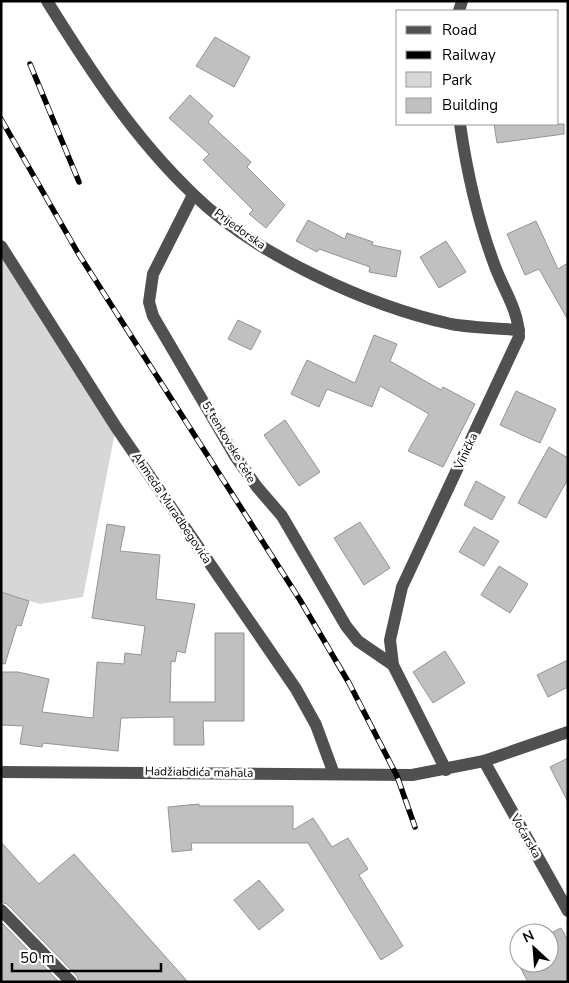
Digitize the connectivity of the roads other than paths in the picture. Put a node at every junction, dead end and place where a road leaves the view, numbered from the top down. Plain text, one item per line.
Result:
1 (47, 1) edge
2 (460, 125) edge
3 (193, 195) junction
4 (1, 246) edge
5 (519, 330) junction
6 (393, 664) junction
7 (568, 732) edge
8 (484, 761) junction
9 (446, 770) junction
10 (1, 772) edge
11 (334, 774) junction
12 (1, 910) edge
13 (568, 911) edge
14 (71, 982) edge

1 - 3 street, Prijedorska
2 - 5 street
3 - 5 street, Prijedorska
3 - 6 street, 5. tenkovske čete
4 - 11 street, Ahmeda Muradbegovića
5 - 6 street, Vinička
6 - 9 street, Vinička
7 - 8 street, Hadžiabdića mahala
8 - 9 street, Hadžiabdića mahala
8 - 13 street, Voćarska
9 - 11 street, Hadžiabdića mahala
10 - 11 street, Hadžiabdića mahala
12 - 14 street

